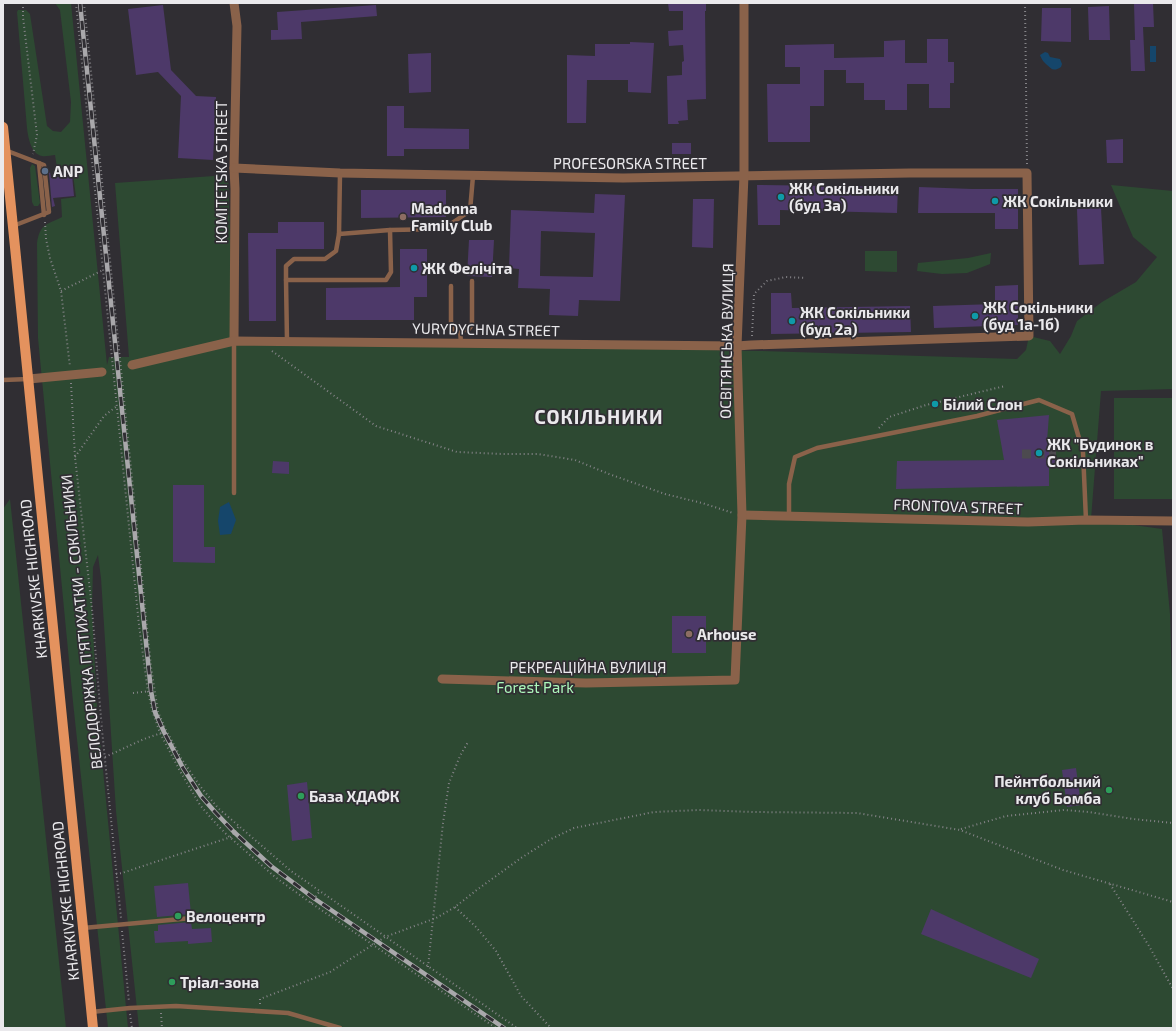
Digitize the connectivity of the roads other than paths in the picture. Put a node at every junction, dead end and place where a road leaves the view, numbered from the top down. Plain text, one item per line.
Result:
1 (234, 3) edge
2 (744, 3) edge
3 (3, 127) edge
4 (5, 150) junction
5 (234, 168) junction
6 (340, 173) junction
7 (1027, 173) joint
8 (473, 176) junction
9 (744, 176) junction
10 (14, 226) junction
11 (390, 230) junction
12 (339, 234) junction
13 (286, 280) junction
14 (472, 281) dead end
15 (451, 286) dead end
16 (460, 330) junction
17 (234, 341) junction
18 (287, 341) junction
19 (461, 343) junction
20 (737, 346) junction
21 (132, 365) dead end
22 (102, 372) dead end
23 (29, 379) junction
24 (3, 380) edge
25 (234, 493) dead end
26 (742, 515) junction
27 (790, 516) junction
28 (1086, 520) junction
29 (1173, 521) edge
30 (442, 679) dead end
31 (735, 680) joint
32 (203, 917) dead end
33 (83, 928) junction
34 (91, 1012) junction
35 (92, 1028) edge
36 (340, 1028) edge

1 - 5 street, KOMITETSKA STREET
2 - 9 street, ОСВІТЯНСЬКА ВУЛИЦЯ
3 - 4 main road, KHARKIVSKE HIGHROAD
4 - 10 main road, KHARKIVSKE HIGHROAD
4 - 10 lane
5 - 6 street, PROFESORSKA STREET
5 - 17 street, KOMITETSKA STREET
6 - 8 street, PROFESORSKA STREET
6 - 12 lane
7 - 9 street, PROFESORSKA STREET
7 - 20 street, YURYDYCHNA STREET
8 - 9 street, PROFESORSKA STREET
8 - 11 lane
9 - 20 street, ОСВІТЯНСЬКА ВУЛИЦЯ
10 - 23 main road, KHARKIVSKE HIGHROAD
11 - 12 lane
11 - 13 lane
12 - 13 lane
13 - 18 lane
14 - 16 lane
15 - 16 lane
16 - 19 lane
17 - 18 street, YURYDYCHNA STREET
17 - 21 street, YURYDYCHNA STREET
17 - 25 lane
18 - 19 street, YURYDYCHNA STREET
19 - 20 street, YURYDYCHNA STREET
20 - 26 street, ОСВІТЯНСЬКА ВУЛИЦЯ
22 - 23 street
23 - 24 lane
23 - 33 main road, KHARKIVSKE HIGHROAD
26 - 27 street, FRONTOVA STREET
26 - 31 street, ОСВІТЯНСЬКА ВУЛИЦЯ
27 - 28 street, FRONTOVA STREET
27 - 28 lane
28 - 29 street, FRONTOVA STREET
30 - 31 street, РЕКРЕАЦІЙНА ВУЛИЦЯ
32 - 33 lane
33 - 34 main road, KHARKIVSKE HIGHROAD
34 - 35 main road, KHARKIVSKE HIGHROAD
34 - 36 lane

